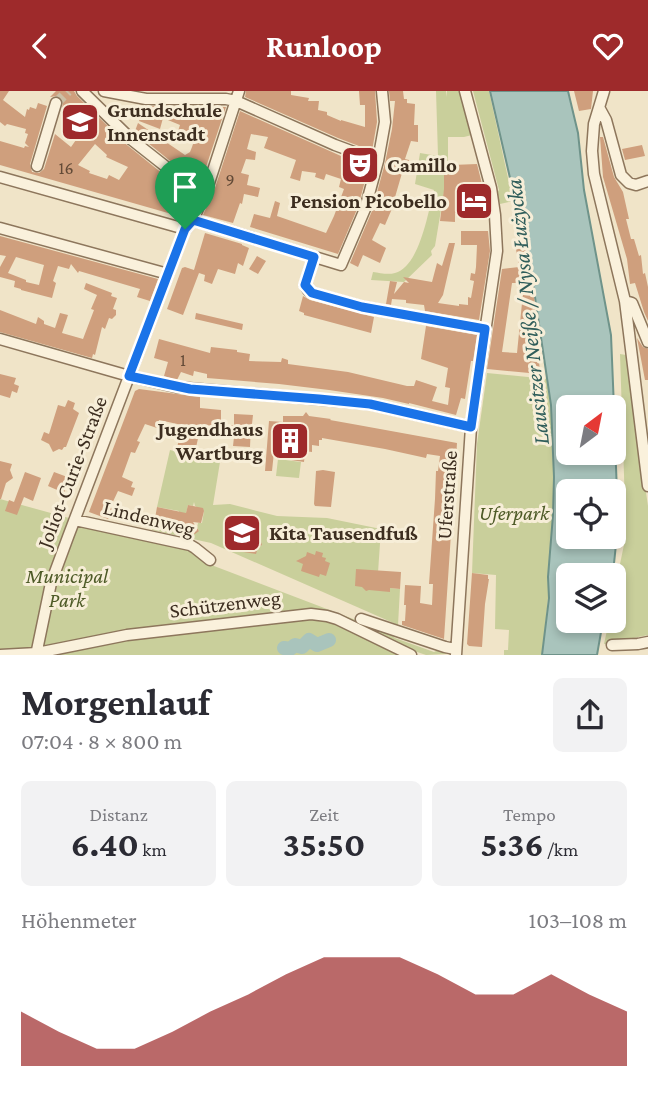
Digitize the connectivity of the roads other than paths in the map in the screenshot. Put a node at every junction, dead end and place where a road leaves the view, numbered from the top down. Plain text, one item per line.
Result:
1 (82, 91) edge
2 (104, 91) edge
3 (465, 91) edge
4 (604, 91) edge
5 (237, 96) edge
6 (382, 96) edge
7 (56, 103) tunnel mouth
8 (600, 109) junction
9 (377, 161) junction
10 (37, 166) dead end
11 (0, 177) edge
12 (648, 181) edge
13 (203, 196) junction
14 (193, 220) junction
15 (0, 228) edge
16 (185, 229) junction
17 (314, 257) junction
18 (168, 274) junction
19 (625, 301) junction
20 (485, 329) junction
21 (0, 339) edge
22 (648, 342) edge
23 (129, 376) junction
24 (471, 427) junction
25 (648, 486) edge
26 (75, 520) junction
27 (209, 560) dead end
28 (361, 619) dead end
29 (648, 642) edge
30 (612, 645) dead end
31 (455, 653) edge
32 (36, 654) edge
33 (0, 655) edge
34 (411, 655) edge

1 - 13 street
2 - 5 street
3 - 20 street, Uferstraße
4 - 8 street
5 - 9 street
5 - 13 street
6 - 9 street
7 - 10 street
8 - 12 street
8 - 19 street
9 - 17 street
11 - 16 street
13 - 14 street
14 - 16 street
14 - 17 street
15 - 18 street
16 - 18 street, Joliot-Curie-Straße
17 - 20 street
18 - 23 street, Joliot-Curie-Straße
19 - 22 street
19 - 25 street
20 - 24 street, Uferstraße
21 - 23 street
23 - 24 street
23 - 26 street, Joliot-Curie-Straße
24 - 31 street, Uferstraße
26 - 27 street, Lindenweg
26 - 32 street, Joliot-Curie-Straße
28 - 31 street
29 - 30 street
32 - 33 street, Schützenweg
32 - 34 street, Schützenweg

